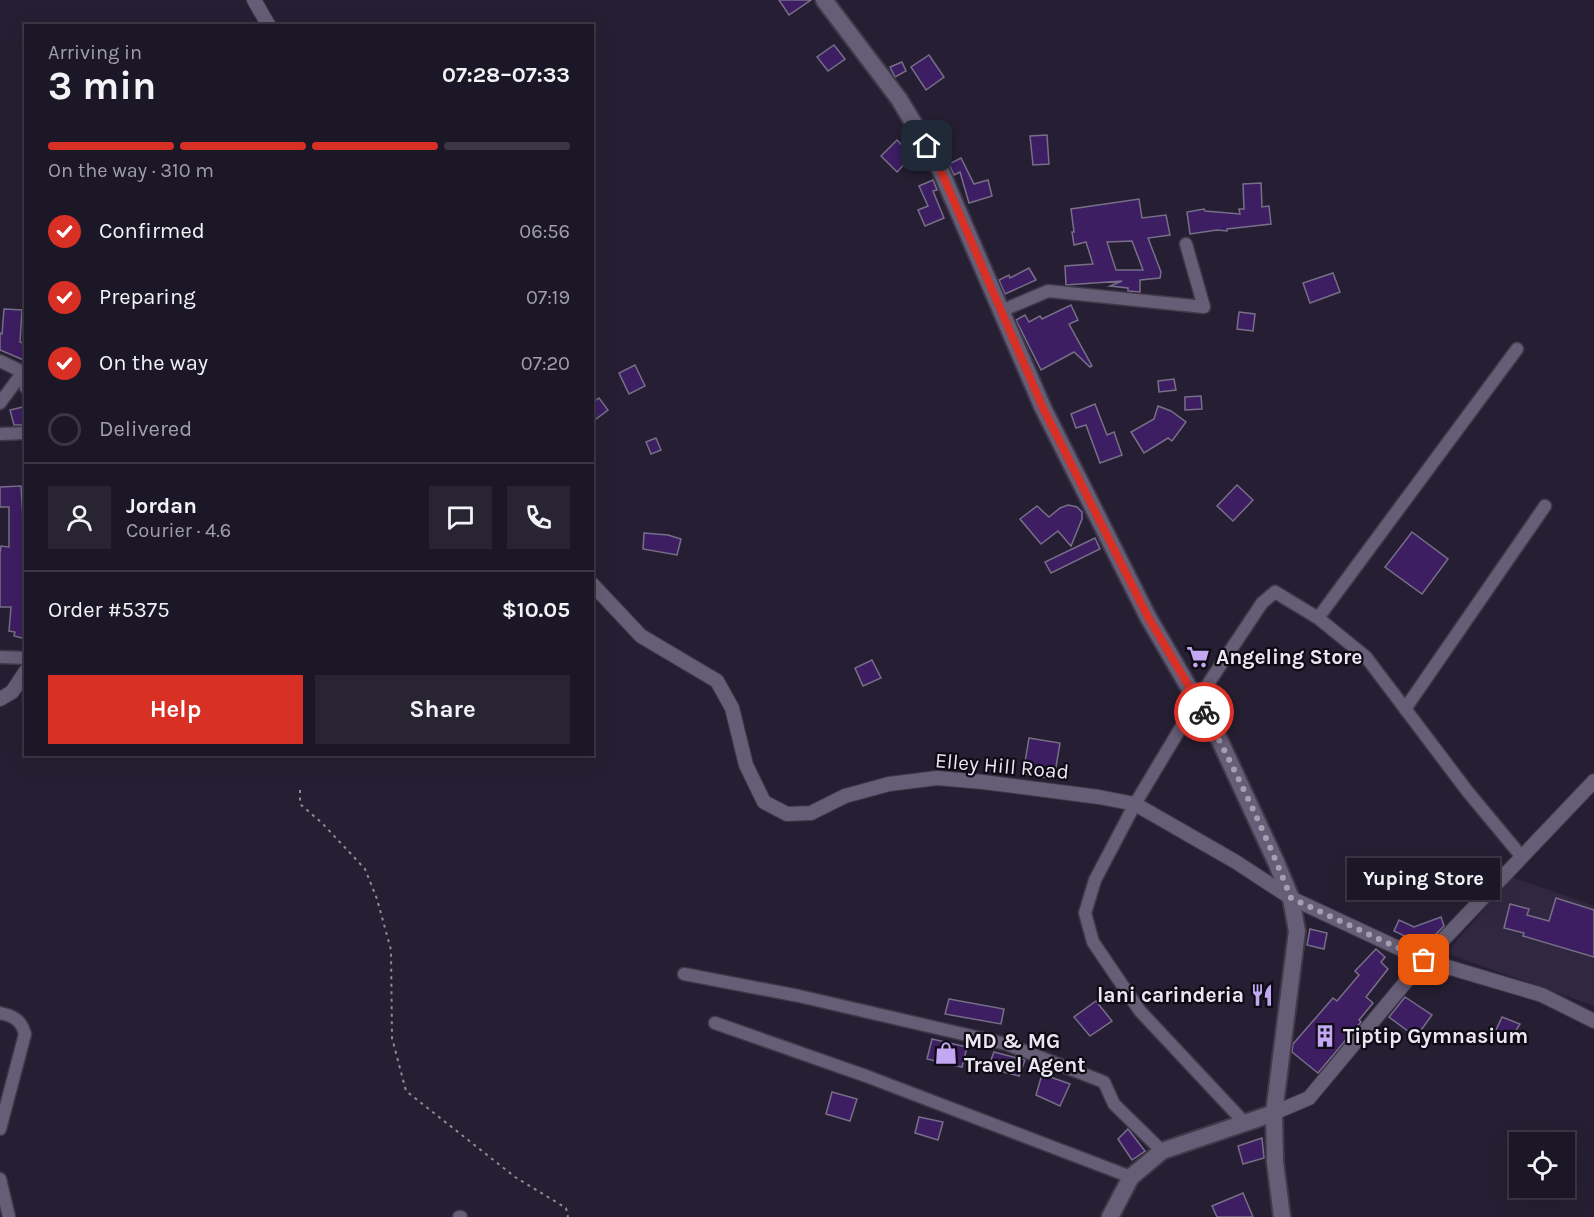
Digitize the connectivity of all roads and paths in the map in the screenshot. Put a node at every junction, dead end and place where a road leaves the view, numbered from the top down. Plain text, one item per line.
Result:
1 (254, 0) edge
2 (824, 0) edge
3 (268, 24) edge
4 (1186, 244) dead end
5 (1001, 311) junction
6 (1517, 349) dead end
7 (0, 361) edge
8 (23, 372) junction
9 (24, 377) edge
10 (0, 403) edge
11 (24, 433) edge
12 (0, 434) edge
13 (1545, 506) dead end
14 (594, 586) edge
15 (1318, 618) junction
16 (0, 657) edge
17 (24, 658) edge
18 (24, 674) edge
19 (0, 699) edge
20 (1198, 699) junction
21 (1405, 709) junction
22 (1594, 781) edge
23 (300, 790) dead end
24 (1135, 804) junction
25 (1522, 857) junction
26 (1291, 898) junction
27 (1424, 960) junction
28 (684, 974) dead end
29 (0, 1013) edge
30 (1594, 1021) edge
31 (715, 1023) dead end
32 (1274, 1113) junction
33 (1244, 1122) junction
34 (0, 1129) edge
35 (1162, 1151) junction
36 (1131, 1177) junction
37 (0, 1179) edge
38 (9, 1217) edge
39 (568, 1217) edge
40 (1110, 1217) edge
41 (1282, 1217) edge

1 - 3 street
2 - 5 main road
4 - 5 street
5 - 20 main road
6 - 15 street
7 - 8 street
8 - 9 street
8 - 10 street
11 - 12 street
13 - 21 street
14 - 24 street, Elley Hill Road
15 - 20 street
15 - 21 street
16 - 17 street
18 - 19 street
20 - 24 street
20 - 26 main road
21 - 25 street
22 - 25 street
23 - 39 path
24 - 26 street, Elley Hill Road
24 - 33 street
25 - 27 street
26 - 27 street, Elley Hill Road
26 - 32 main road
27 - 30 street, Elley Hill Road
27 - 32 street
28 - 35 street
29 - 34 street
31 - 36 street
32 - 33 main road
32 - 41 main road
33 - 35 main road
35 - 36 main road
36 - 40 main road
37 - 38 street

